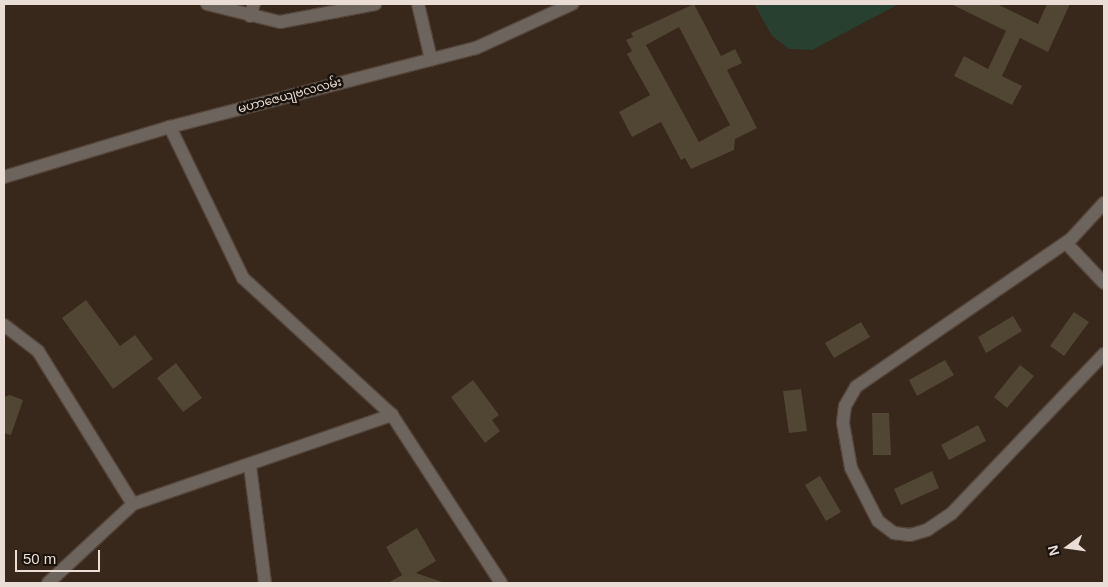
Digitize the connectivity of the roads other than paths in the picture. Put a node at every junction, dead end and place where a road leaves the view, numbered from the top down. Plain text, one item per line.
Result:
1 (207, 4) edge
2 (375, 4) edge
3 (418, 4) edge
4 (572, 4) edge
5 (252, 10) edge
6 (431, 60) junction
7 (170, 128) junction
8 (4, 178) edge
9 (1104, 203) edge
10 (1066, 243) junction
11 (1104, 283) edge
12 (4, 325) edge
13 (1104, 354) edge
14 (392, 415) junction
15 (250, 466) junction
16 (133, 504) junction
17 (48, 583) edge
18 (265, 583) edge
19 (500, 583) edge

1 - 5 street
2 - 5 street
3 - 6 street
4 - 6 street, မဟာဇေယျဗလလမ်း
6 - 7 street, မဟာဇေယျဗလလမ်း
7 - 8 street, မဟာဇေယျဗလလမ်း
7 - 14 street
9 - 10 street
10 - 11 street
10 - 13 street
12 - 16 street
14 - 15 street
14 - 19 street
15 - 16 street
15 - 18 street
16 - 17 street

